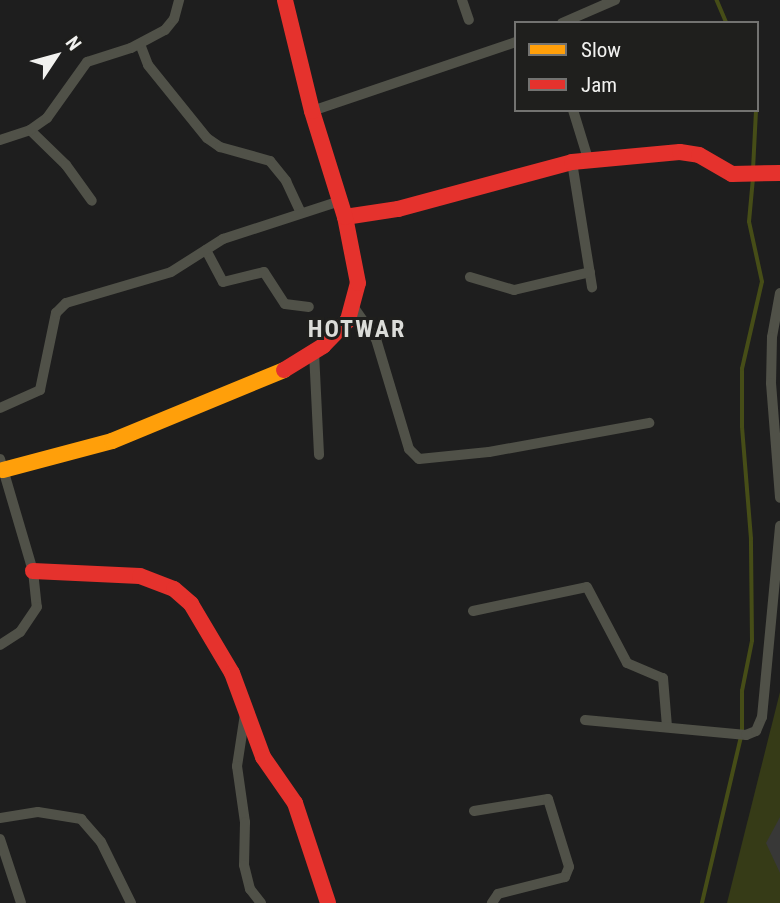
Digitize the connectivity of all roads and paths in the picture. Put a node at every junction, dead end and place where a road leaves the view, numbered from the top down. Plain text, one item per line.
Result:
1 (179, 0) edge
2 (285, 0) edge
3 (461, 0) edge
4 (615, 0) edge
5 (469, 20) dead end
6 (567, 21) edge
7 (514, 43) edge
8 (139, 44) junction
9 (312, 111) junction
10 (574, 112) edge
11 (30, 130) junction
12 (0, 140) edge
13 (572, 162) junction
14 (589, 162) junction
15 (780, 173) edge
16 (92, 201) dead end
17 (343, 209) junction
18 (301, 213) junction
19 (206, 250) junction
20 (590, 272) junction
21 (470, 277) dead end
22 (592, 287) dead end
23 (780, 293) edge
24 (309, 307) dead end
25 (355, 309) junction
26 (314, 352) junction
27 (0, 408) edge
28 (649, 423) dead end
29 (319, 455) dead end
30 (1, 465) edge
31 (780, 498) edge
32 (780, 526) edge
33 (33, 571) junction
34 (473, 611) dead end
35 (0, 645) edge
36 (245, 711) junction
37 (585, 720) dead end
38 (667, 727) junction
39 (474, 811) dead end
40 (0, 818) edge
41 (0, 839) edge
42 (21, 903) edge
43 (131, 903) edge
44 (261, 903) edge
45 (328, 903) edge
46 (492, 903) edge

1 - 8 street
2 - 9 street
3 - 5 street
4 - 6 street
7 - 9 street
8 - 11 street
8 - 18 street
9 - 17 street
10 - 14 street
11 - 12 street
11 - 16 street
13 - 14 street
13 - 17 street
13 - 20 street
14 - 15 street
17 - 18 street
17 - 25 street
18 - 19 street
19 - 24 street
19 - 27 street
20 - 21 street
20 - 22 street
23 - 31 street
25 - 26 street
25 - 28 street
26 - 29 street
26 - 30 street
30 - 33 street
32 - 38 street
33 - 35 street
33 - 36 street
34 - 38 street
36 - 44 street
36 - 45 street
37 - 38 street
39 - 46 street
40 - 43 street
41 - 42 street

